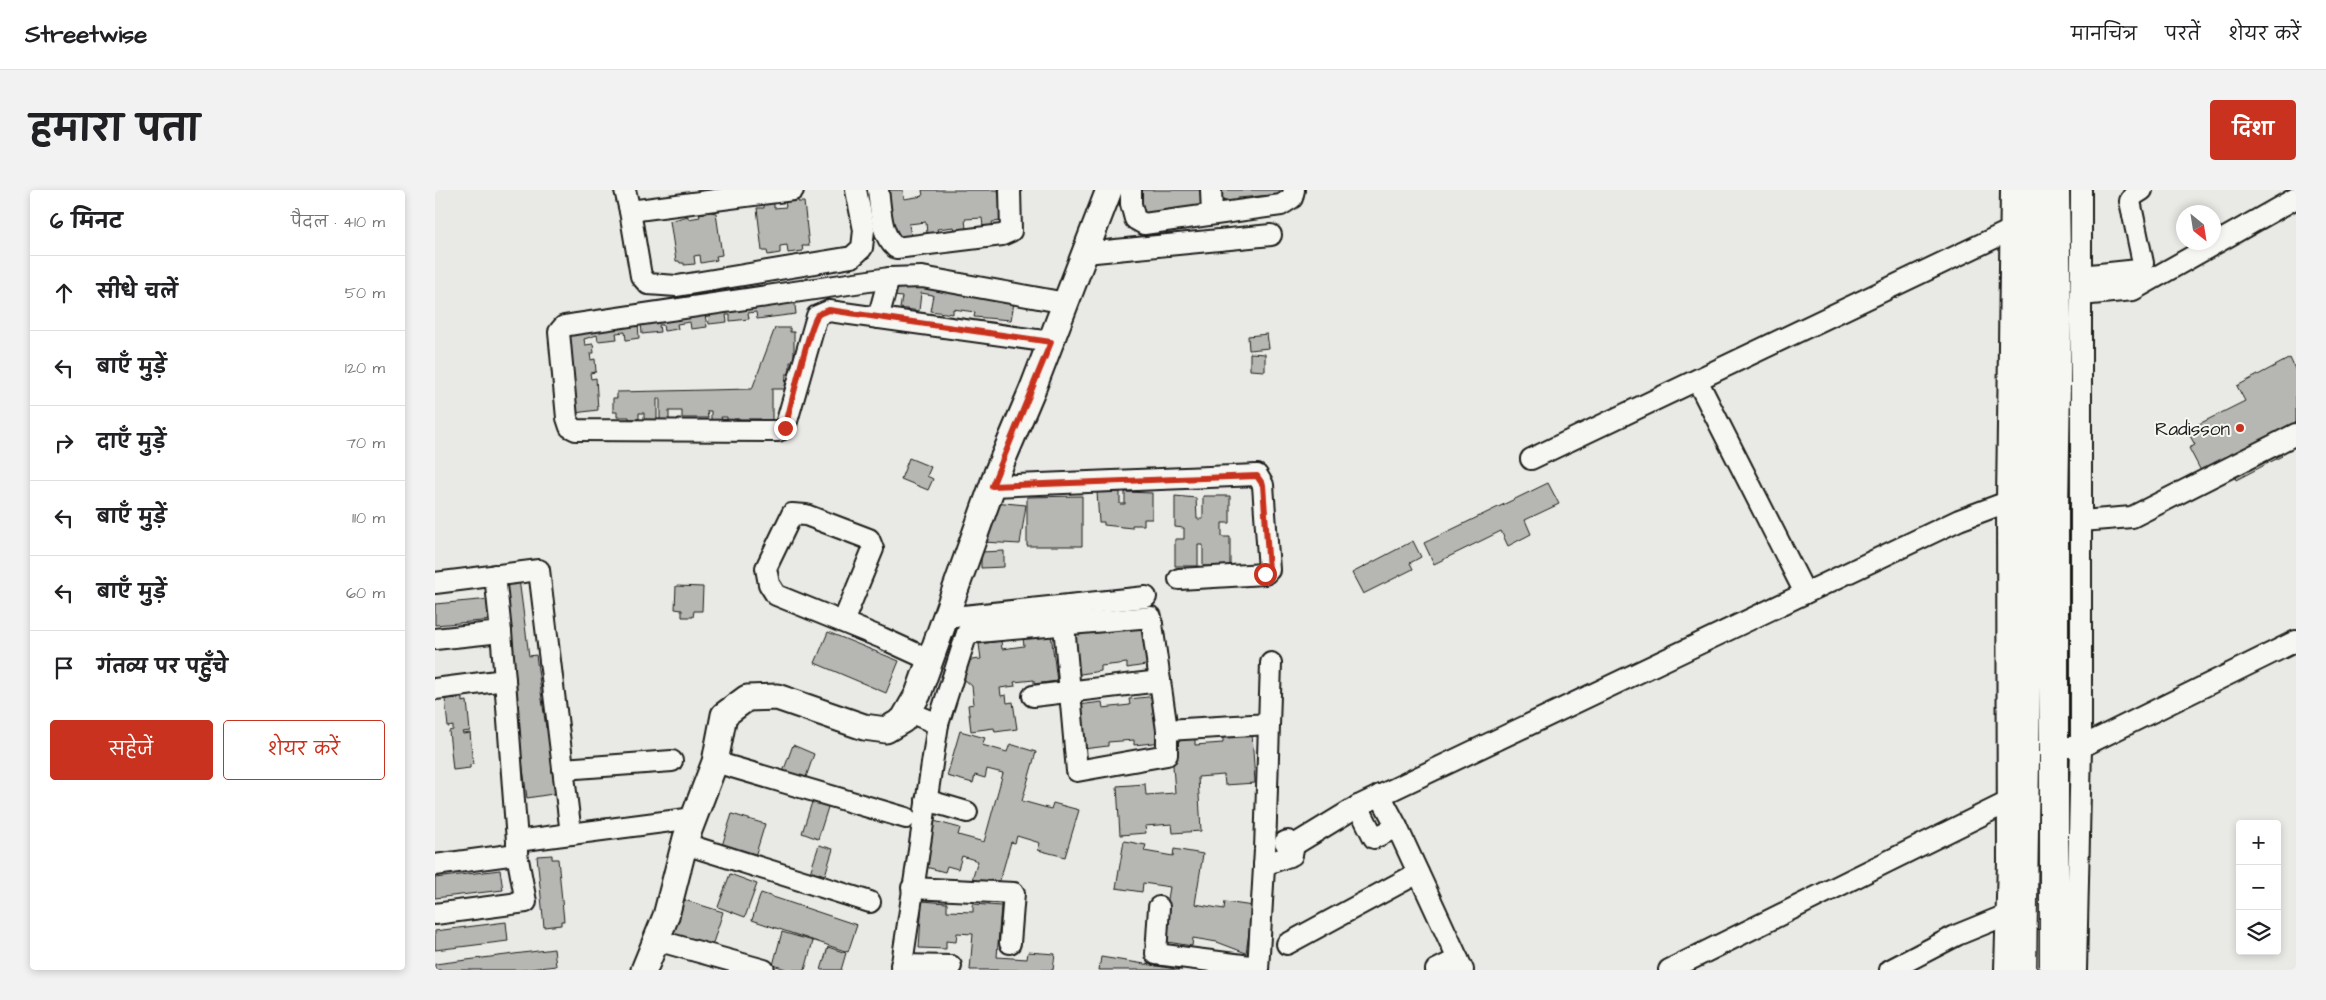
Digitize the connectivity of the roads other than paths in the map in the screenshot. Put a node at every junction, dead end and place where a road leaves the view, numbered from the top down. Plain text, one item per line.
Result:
1 (625, 190) edge
2 (793, 190) edge
3 (856, 190) edge
4 (878, 190) edge
5 (1010, 190) edge
6 (1109, 190) edge
7 (1131, 190) edge
8 (1211, 190) edge
9 (1295, 190) edge
10 (2011, 190) edge
11 (2033, 190) edge
12 (2055, 190) edge
13 (2081, 190) edge
14 (2142, 190) edge
15 (2296, 198) edge
16 (630, 211) junction
17 (1212, 214) junction
18 (2011, 230) junction
19 (1271, 235) dead end
20 (1085, 253) junction
21 (889, 278) junction
22 (2081, 286) junction
23 (1066, 303) junction
24 (878, 318) junction
25 (1051, 342) junction
26 (1697, 380) junction
27 (2296, 434) edge
28 (1531, 459) dead end
29 (992, 486) junction
30 (2007, 502) junction
31 (2081, 521) junction
32 (495, 575) junction
33 (1179, 579) dead end
34 (435, 583) edge
35 (1805, 593) junction
36 (1146, 597) dead end
37 (944, 618) junction
38 (843, 622) junction
39 (1064, 625) junction
40 (501, 632) junction
41 (435, 639) edge
42 (2296, 640) edge
43 (929, 660) junction
44 (1271, 663) dead end
45 (505, 680) junction
46 (1160, 681) junction
47 (435, 689) edge
48 (1071, 692) junction
49 (1033, 696) dead end
50 (909, 712) junction
51 (939, 724) junction
52 (1269, 724) junction
53 (1167, 730) junction
54 (2081, 747) junction
55 (2054, 748) junction
56 (672, 761) dead end
57 (715, 762) junction
58 (563, 768) junction
59 (1380, 795) junction
60 (926, 800) junction
61 (2008, 802) junction
62 (1358, 806) junction
63 (967, 812) dead end
64 (693, 818) junction
65 (906, 818) dead end
66 (1397, 827) junction
67 (571, 834) junction
68 (685, 844) junction
69 (517, 847) junction
70 (1265, 858) junction
71 (435, 865) edge
72 (1418, 873) junction
73 (912, 888) junction
74 (870, 902) dead end
75 (1159, 907) dead end
76 (435, 914) edge
77 (2006, 915) junction
78 (656, 940) junction
79 (1011, 943) dead end
80 (1287, 944) dead end
81 (1460, 964) edge
82 (951, 966) dead end
83 (901, 968) edge
84 (648, 969) edge
85 (1258, 969) edge
86 (764, 970) edge
87 (1436, 970) edge
88 (1669, 970) edge
89 (1890, 970) edge
90 (2005, 970) edge
91 (2022, 970) edge
92 (2054, 970) edge
93 (2076, 970) edge

1 - 16 street
2 - 16 street
3 - 16 street
4 - 5 street
6 - 20 main road
7 - 17 street
8 - 17 street
9 - 17 street
10 - 18 street
11 - 91 highway
12 - 55 highway
13 - 22 street
14 - 22 street
15 - 22 street
18 - 26 street
18 - 30 street
19 - 20 street
20 - 23 main road
21 - 23 street
21 - 24 street
21 - 24 street
22 - 31 street
23 - 25 main road
24 - 25 street
25 - 29 main road
26 - 28 street
26 - 35 street
27 - 31 street
29 - 33 street
29 - 37 main road
30 - 35 street
30 - 61 street
31 - 54 street
32 - 34 street
32 - 40 street
32 - 58 street
35 - 59 street
36 - 37 street
37 - 43 main road
38 - 38 street
38 - 43 street
39 - 46 street
39 - 48 street
39 - 51 street
40 - 41 street
40 - 45 street
42 - 54 street
43 - 50 main road
44 - 52 street
45 - 47 street
45 - 69 street
46 - 48 street
46 - 53 street
48 - 49 street
48 - 53 street
50 - 51 street
50 - 57 main road
51 - 60 street
52 - 53 street
52 - 70 street
54 - 55 street
54 - 93 street
55 - 92 highway
56 - 58 street
57 - 64 main road
57 - 65 street
58 - 67 street
59 - 62 street
59 - 66 street
60 - 63 street
60 - 73 street
61 - 77 street
61 - 88 street
62 - 66 street
62 - 70 street
64 - 67 street
64 - 68 main road
66 - 72 street
67 - 69 street
68 - 74 street
68 - 78 main road
69 - 71 street
69 - 76 street
70 - 85 street
72 - 80 street
72 - 81 street
73 - 79 street
73 - 83 street
75 - 85 street
77 - 89 street
77 - 90 street
78 - 84 main road
78 - 86 street
81 - 87 street
82 - 83 street

